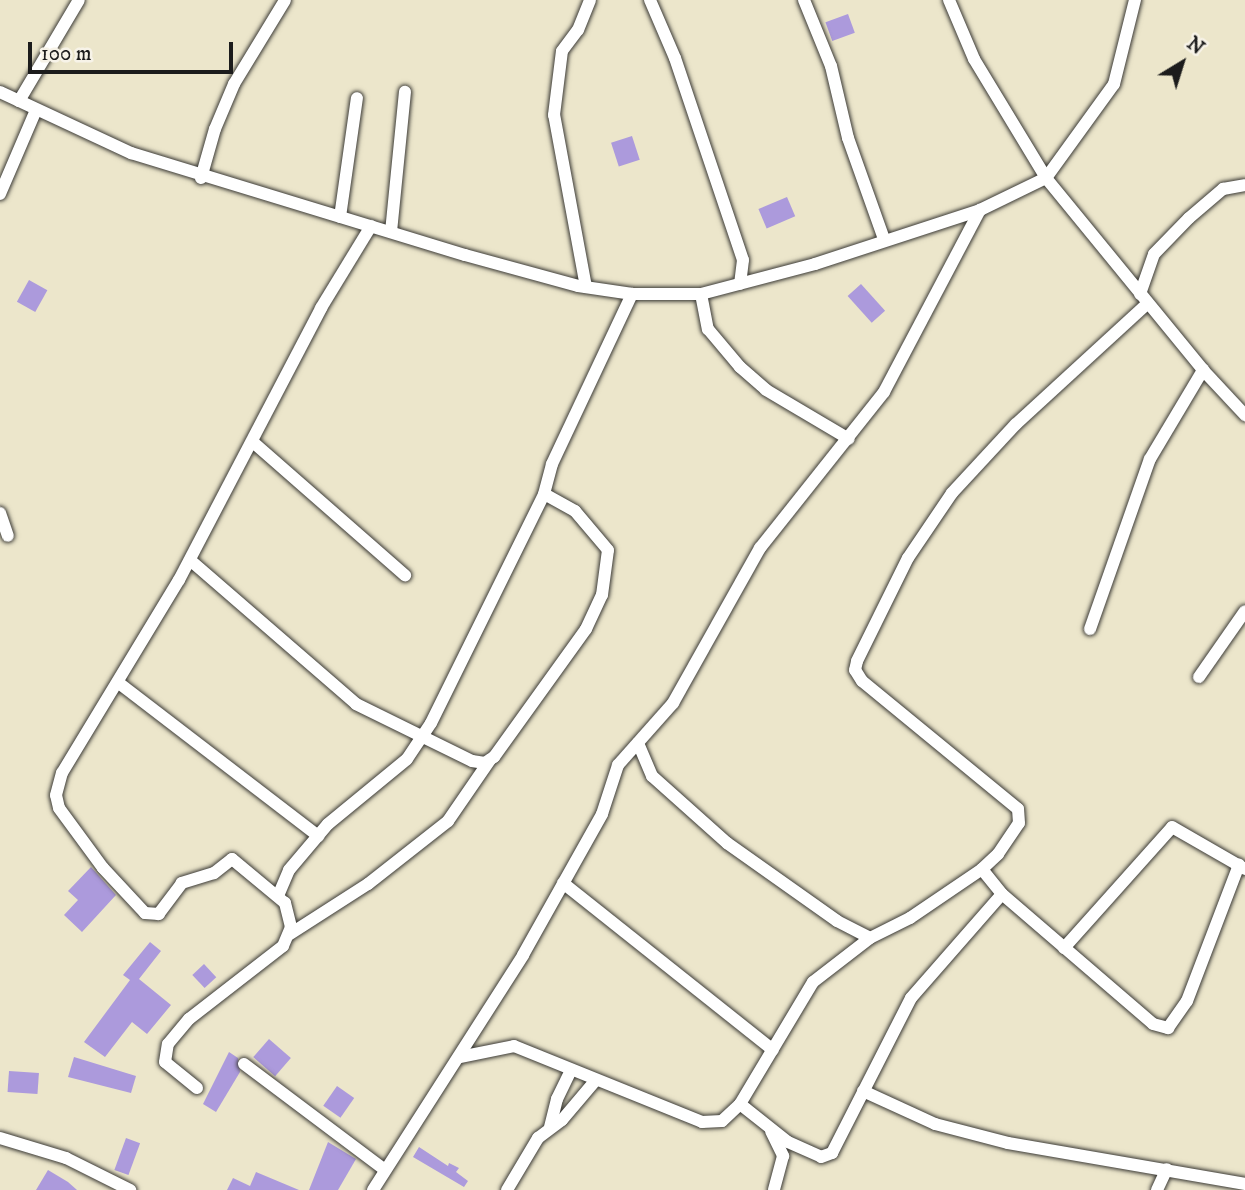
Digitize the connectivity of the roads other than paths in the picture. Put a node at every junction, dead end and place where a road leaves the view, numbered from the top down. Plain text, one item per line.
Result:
1 (79, 0) edge
2 (285, 0) edge
3 (590, 0) edge
4 (650, 0) edge
5 (804, 0) edge
6 (949, 0) edge
7 (1135, 0) edge
8 (0, 92) edge
9 (405, 93) dead end
10 (357, 98) dead end
11 (19, 101) junction
12 (36, 110) junction
13 (201, 178) junction
14 (1046, 178) junction
15 (1245, 185) edge
16 (0, 194) edge
17 (980, 210) junction
18 (340, 216) junction
19 (372, 226) junction
20 (391, 232) junction
21 (884, 239) junction
22 (743, 260) junction
23 (764, 277) junction
24 (740, 284) junction
25 (586, 287) junction
26 (632, 294) junction
27 (701, 294) junction
28 (1143, 299) junction
29 (1203, 370) junction
30 (1245, 415) edge
31 (849, 439) junction
32 (254, 443) junction
33 (544, 494) junction
34 (0, 513) edge
35 (8, 536) dead end
36 (190, 560) junction
37 (405, 575) dead end
38 (1245, 611) edge
39 (1090, 629) dead end
40 (1199, 677) dead end
41 (120, 684) junction
42 (422, 736) junction
43 (638, 743) junction
44 (490, 760) junction
45 (318, 836) junction
46 (1242, 867) edge
47 (982, 869) junction
48 (563, 883) junction
49 (1003, 894) junction
50 (278, 896) junction
51 (290, 934) junction
52 (870, 938) junction
53 (1064, 948) junction
54 (773, 1050) junction
55 (460, 1057) junction
56 (244, 1064) dead end
57 (571, 1070) junction
58 (594, 1081) junction
59 (197, 1088) dead end
60 (863, 1091) junction
61 (740, 1104) junction
62 (550, 1127) junction
63 (771, 1130) junction
64 (0, 1138) edge
65 (1167, 1169) junction
66 (385, 1170) junction
67 (1245, 1184) edge
68 (130, 1190) edge
69 (373, 1190) edge
70 (507, 1190) edge
71 (774, 1190) edge
72 (1157, 1190) edge

1 - 11 street
2 - 13 street
3 - 25 street
4 - 22 street
5 - 21 street
6 - 14 street
7 - 14 street
8 - 11 street
9 - 20 street
10 - 18 street
11 - 12 street
12 - 13 street
12 - 16 street
13 - 18 street
14 - 17 street
14 - 28 street
15 - 28 street
17 - 21 street
17 - 31 street
18 - 19 street
19 - 20 street
19 - 32 street
20 - 25 street
21 - 23 street
22 - 23 street
22 - 24 street
23 - 24 street
24 - 27 street
25 - 26 street
26 - 27 street
26 - 33 street
27 - 31 street
28 - 29 street
28 - 47 street
29 - 30 street
29 - 39 street
31 - 43 street
32 - 36 street
32 - 37 street
33 - 42 street
33 - 44 street
34 - 35 street
36 - 41 street
36 - 42 street
38 - 40 street
41 - 45 street
41 - 50 street
42 - 44 street
42 - 45 street
43 - 48 street
43 - 52 street
44 - 51 street
45 - 50 street
46 - 53 street
46 - 53 street
47 - 49 street
47 - 52 street
48 - 54 street
48 - 55 street
49 - 53 street
49 - 60 street
50 - 51 street
51 - 59 street
52 - 54 street
54 - 61 street
55 - 57 street
55 - 66 street
56 - 66 street
57 - 58 street
57 - 62 street
58 - 61 street
58 - 62 street
60 - 63 street
60 - 65 street
61 - 63 street
62 - 70 street
63 - 71 street
64 - 68 street
65 - 67 street
65 - 72 street
66 - 69 street

